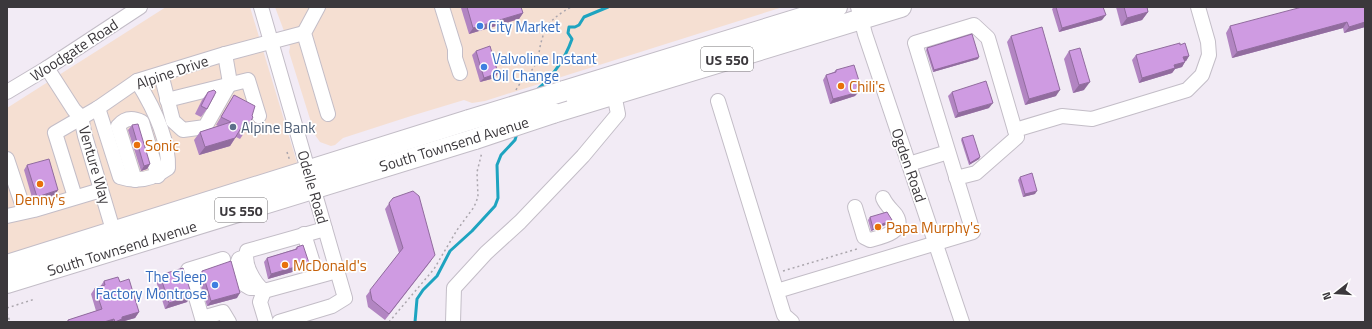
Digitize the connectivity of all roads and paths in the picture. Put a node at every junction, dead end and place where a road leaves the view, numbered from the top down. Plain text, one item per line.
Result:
1 (140, 7) edge
2 (261, 7) edge
3 (318, 7) edge
4 (442, 7) edge
5 (571, 7) edge
6 (837, 7) edge
7 (901, 7) edge
8 (1198, 7) edge
9 (860, 13) edge
10 (304, 33) junction
11 (271, 42) junction
12 (225, 54) junction
13 (47, 68) junction
14 (460, 73) dead end
15 (161, 74) junction
16 (137, 81) junction
17 (228, 87) junction
18 (7, 92) edge
19 (614, 94) junction
20 (513, 95) dead end
21 (167, 100) junction
22 (718, 101) dead end
23 (98, 108) junction
24 (328, 114) dead end
25 (259, 116) dead end
26 (81, 117) junction
27 (1015, 130) junction
28 (479, 143) junction
29 (287, 152) dead end
30 (948, 152) junction
31 (7, 159) edge
32 (909, 164) junction
33 (304, 174) junction
34 (158, 176) junction
35 (956, 178) junction
36 (135, 180) junction
37 (101, 190) junction
38 (75, 198) junction
39 (883, 198) dead end
40 (855, 207) dead end
41 (27, 210) junction
42 (7, 216) edge
43 (325, 229) junction
44 (304, 234) junction
45 (116, 240) junction
46 (936, 243) junction
47 (857, 249) dead end
48 (223, 259) dead end
49 (7, 265) edge
50 (337, 271) junction
51 (772, 275) junction
52 (317, 276) junction
53 (7, 283) edge
54 (262, 290) junction
55 (776, 291) junction
56 (35, 300) dead end
57 (7, 308) edge
58 (7, 313) edge
59 (199, 321) edge
60 (10, 322) edge
61 (229, 322) edge
62 (266, 322) edge
63 (279, 322) edge
64 (389, 322) edge
65 (453, 322) edge
66 (792, 322) edge
67 (962, 322) edge

1 - 13 street, Woodgate Road
2 - 11 street, Odelle Road
3 - 10 street
4 - 14 street
5 - 20 path
6 - 33 highway, South Townsend Avenue / US 550, bridge
7 - 9 highway, South Townsend Avenue / US 550
8 - 27 street
9 - 19 highway, South Townsend Avenue / US 550
9 - 32 street, Ogden Road
10 - 11 street, Alpine Drive
10 - 24 street
11 - 12 street, Alpine Drive
11 - 33 street, Odelle Road
12 - 15 street, Alpine Drive
12 - 17 street
13 - 18 street, Woodgate Road
13 - 26 street, Venture Way
15 - 16 street, Alpine Drive
15 - 21 street
16 - 23 street, Alpine Drive
16 - 34 street
17 - 21 street
17 - 21 street
17 - 25 street
19 - 28 highway, South Townsend Avenue / US 550, bridge
19 - 65 street
22 - 51 street
23 - 26 street, Alpine Drive
23 - 36 street
26 - 37 street, Venture Way
26 - 38 street, Alpine Drive
27 - 30 street
27 - 35 street
28 - 33 highway, South Townsend Avenue / US 550
28 - 64 path
29 - 33 path
30 - 32 street
30 - 35 street
31 - 41 street
32 - 46 street, Ogden Road
33 - 43 street, Odelle Road
33 - 45 highway, South Townsend Avenue / US 550
34 - 36 street
34 - 36 street
35 - 46 street
37 - 38 street
37 - 45 street, Venture Way
38 - 41 street
39 - 40 street
41 - 42 street
43 - 44 street
43 - 50 street, Odelle Road
44 - 52 street
44 - 54 street
45 - 49 highway, South Townsend Avenue / US 550
45 - 53 highway, South Townsend Avenue / US 550
46 - 55 street
46 - 67 street, Ogden Road
47 - 51 path
48 - 59 street
50 - 52 street
50 - 63 street, Odelle Road
51 - 55 street
52 - 54 street
54 - 62 street
55 - 66 street
56 - 57 path
58 - 60 path
59 - 61 street

